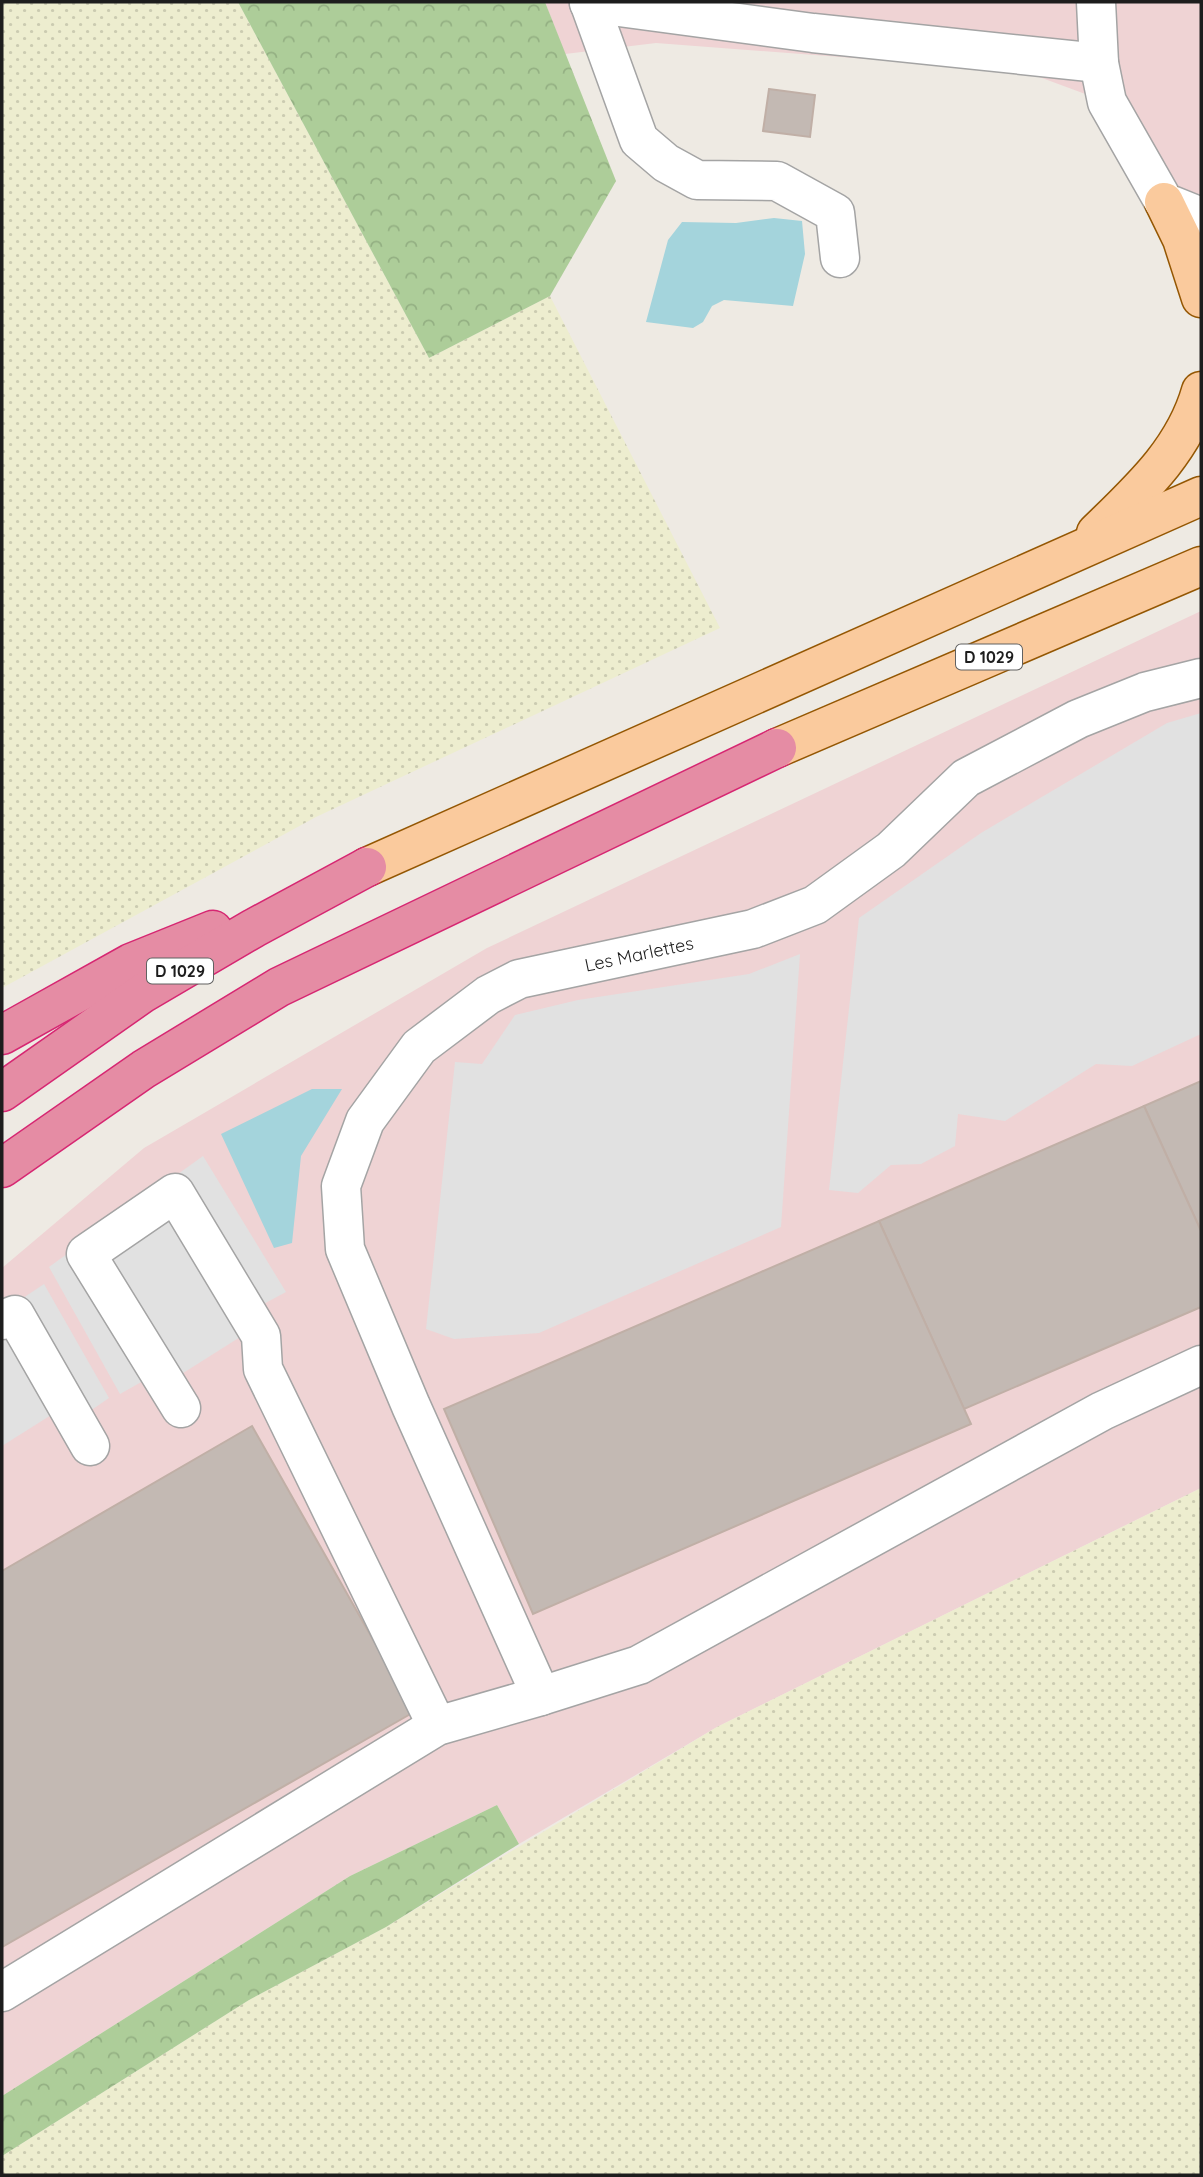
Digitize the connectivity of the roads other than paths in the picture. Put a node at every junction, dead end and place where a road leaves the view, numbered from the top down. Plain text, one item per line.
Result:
1 (589, 2) edge
2 (1096, 2) edge
3 (1099, 63) junction
4 (1164, 202) junction
5 (1201, 217) edge
6 (840, 258) dead end
7 (1201, 298) edge
8 (1201, 391) edge
9 (1201, 496) edge
10 (1078, 551) junction
11 (1201, 566) edge
12 (1201, 678) edge
13 (777, 748) joint
14 (368, 867) junction
15 (2, 1035) edge
16 (2, 1092) edge
17 (2, 1168) edge
18 (2, 1320) edge
19 (1201, 1365) edge
20 (181, 1408) dead end
21 (90, 1446) dead end
22 (541, 1696) junction
23 (437, 1727) junction
24 (2, 1992) edge

1 - 3 street
1 - 6 street
2 - 3 street
3 - 4 street
4 - 5 street
4 - 7 main road
8 - 10 main road
9 - 10 main road
10 - 14 main road
11 - 13 main road, D 1029
12 - 22 street, Les Marlettes
13 - 17 highway, D 1029
14 - 15 highway
14 - 16 highway, D 1029
18 - 21 street
19 - 22 street
20 - 23 street
22 - 23 street
23 - 24 street

